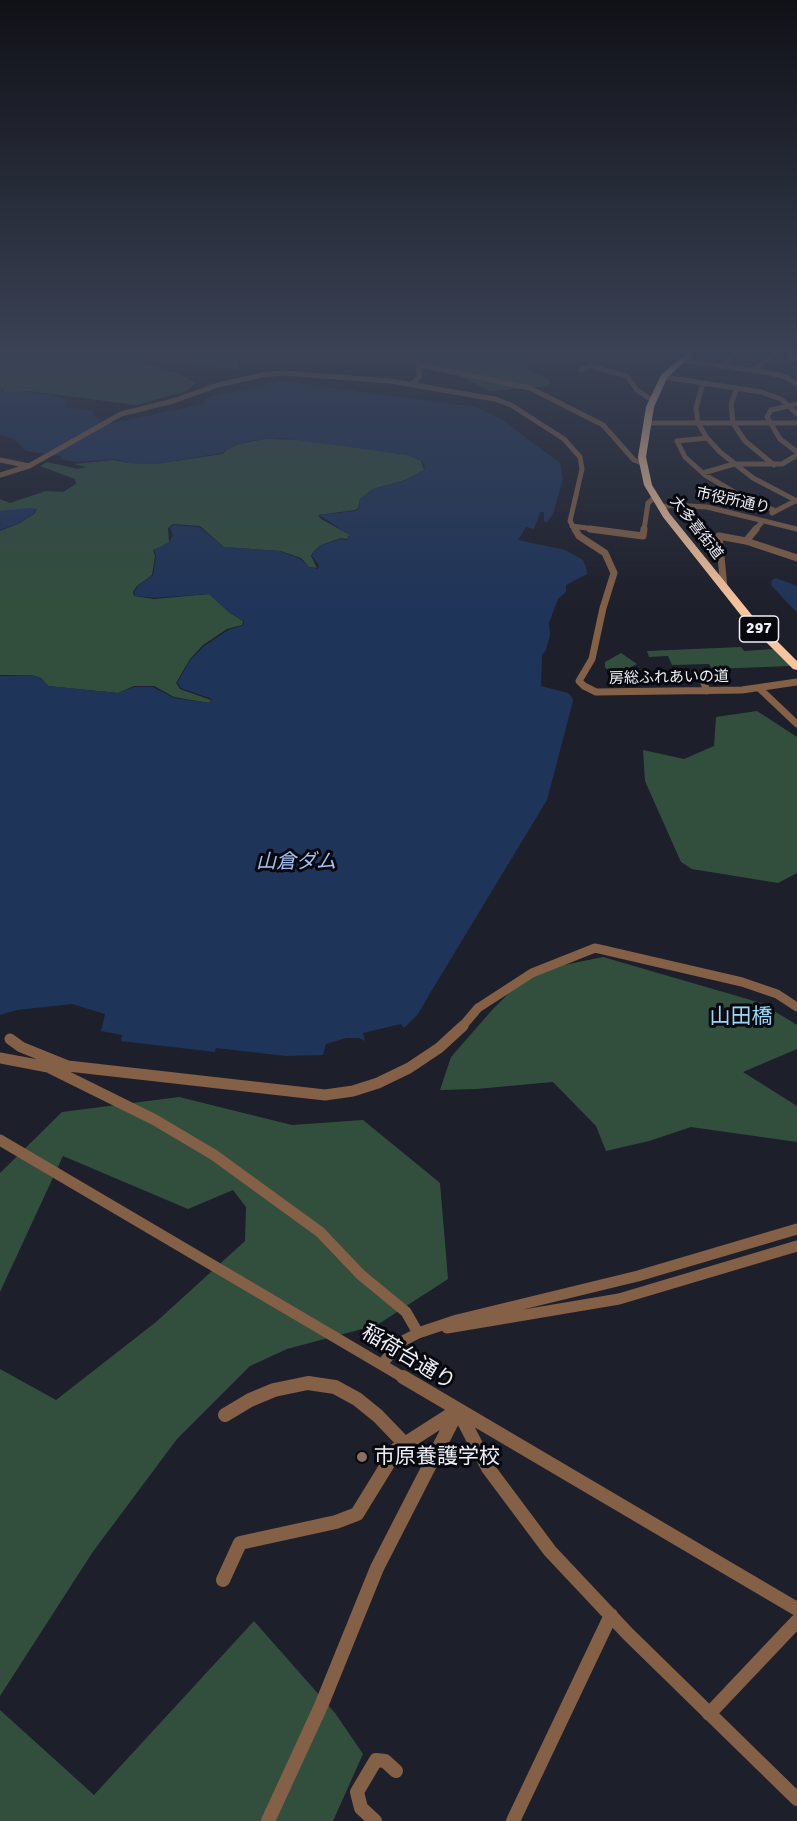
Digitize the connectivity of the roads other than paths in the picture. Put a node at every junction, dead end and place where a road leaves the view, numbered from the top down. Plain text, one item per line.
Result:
1 (73, 440) edge
2 (565, 440) edge
3 (616, 440) edge
4 (645, 440) edge
5 (687, 440) edge
6 (709, 440) edge
7 (745, 440) edge
8 (781, 440) edge
9 (797, 453) edge
10 (0, 460) edge
11 (642, 463) junction
12 (787, 463) junction
13 (734, 464) junction
14 (774, 465) junction
15 (29, 466) junction
16 (797, 467) edge
17 (703, 473) junction
18 (0, 475) edge
19 (654, 498) junction
20 (797, 500) edge
21 (660, 507) junction
22 (776, 511) junction
23 (768, 516) dead end
24 (761, 523) junction
25 (572, 526) junction
26 (797, 531) edge
27 (746, 541) junction
28 (779, 553) junction
29 (797, 558) edge
30 (797, 563) edge
31 (724, 588) junction
32 (797, 667) edge
33 (702, 678) dead end
34 (797, 682) edge
35 (760, 689) junction
36 (707, 691) junction
37 (797, 724) edge
38 (797, 1007) edge
39 (10, 1039) dead end
40 (0, 1058) edge
41 (0, 1140) edge
42 (797, 1228) edge
43 (746, 1245) junction
44 (797, 1246) edge
45 (754, 1261) junction
46 (418, 1333) junction
47 (382, 1364) junction
48 (458, 1410) junction
49 (225, 1415) dead end
50 (404, 1443) junction
51 (223, 1580) dead end
52 (797, 1609) edge
53 (611, 1615) junction
54 (797, 1621) edge
55 (709, 1714) junction
56 (396, 1771) dead end
57 (797, 1799) edge
58 (268, 1821) edge
59 (375, 1821) edge
60 (513, 1821) edge

1 - 15 street
2 - 25 street
3 - 11 street
4 - 11 highway, 大多喜街道 / 297
5 - 17 street
6 - 13 street
7 - 14 street
8 - 9 street
9 - 12 street
10 - 15 street
11 - 19 highway, 大多喜街道 / 297
12 - 14 street
12 - 16 street
13 - 14 street
13 - 17 street
13 - 20 street
15 - 18 street
17 - 22 street
19 - 21 highway, 大多喜街道 / 297
19 - 25 street
20 - 22 street
21 - 24 street, 市役所通り
21 - 26 street, 市役所通り
21 - 31 highway, 大多喜街道 / 297
22 - 23 street
24 - 26 street, 市役所通り
24 - 27 street
25 - 36 street, 房総ふれあいの道
27 - 28 street
27 - 31 street
28 - 29 street
28 - 30 street
31 - 32 highway, 大多喜街道 / 297
33 - 36 street
34 - 35 street, 房総ふれあいの道
35 - 36 street, 房総ふれあいの道
35 - 37 street
38 - 39 street
40 - 46 street
41 - 47 street, 稲荷台通り
42 - 43 street
43 - 45 street
43 - 46 street
44 - 45 street
45 - 46 street
46 - 47 street
47 - 48 street, 稲荷台通り
48 - 50 street
48 - 52 street, 稲荷台通り
48 - 53 street
48 - 58 street
49 - 50 street
50 - 51 street
53 - 55 street
53 - 60 street
54 - 55 street
55 - 57 street
56 - 59 street

